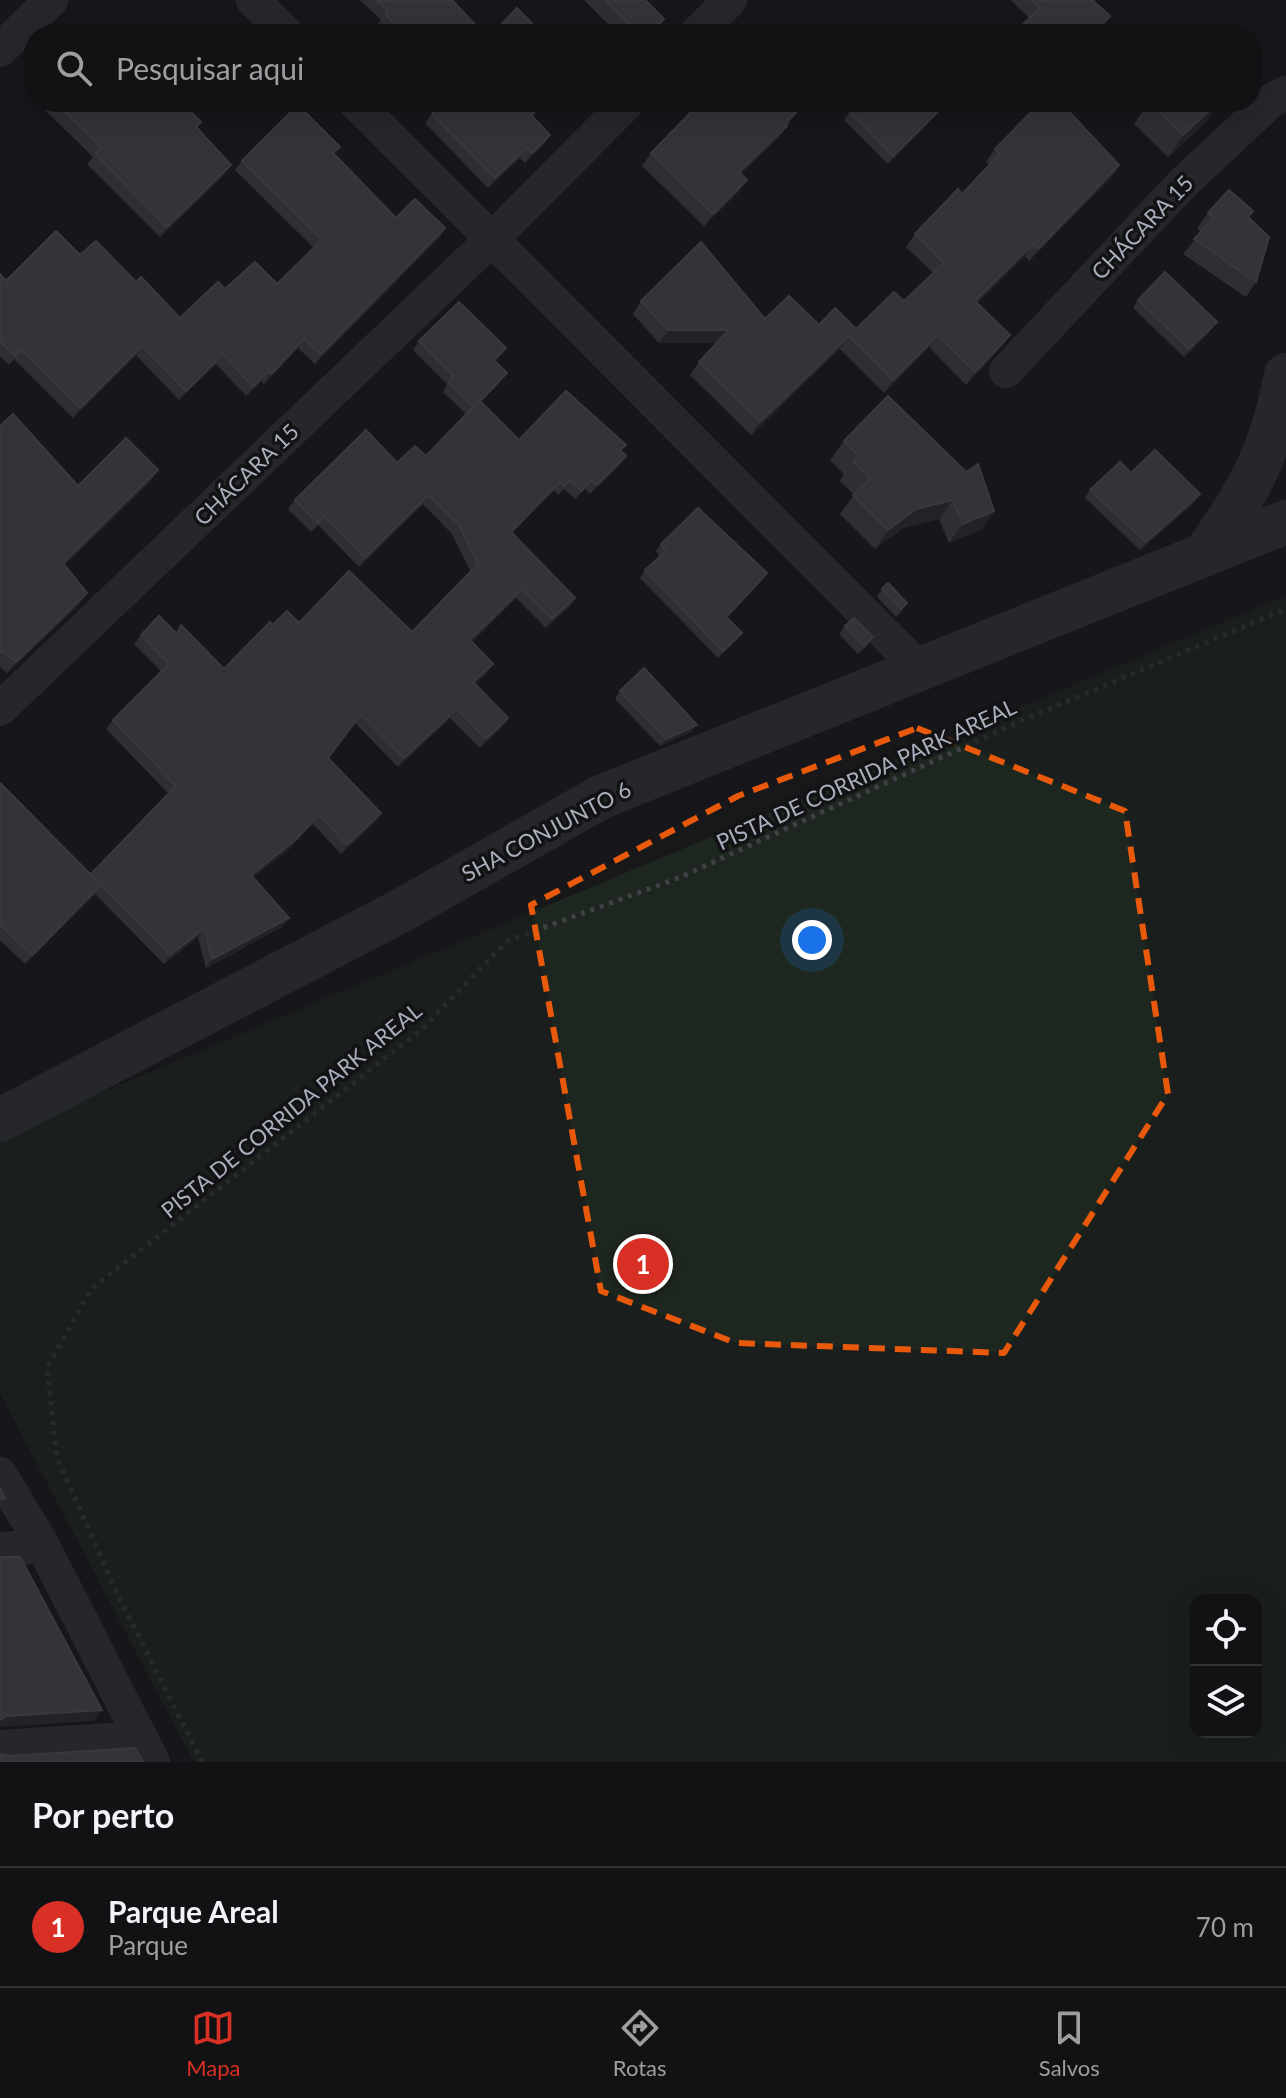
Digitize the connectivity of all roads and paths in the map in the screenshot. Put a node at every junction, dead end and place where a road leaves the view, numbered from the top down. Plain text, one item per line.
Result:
1 (51, 0) edge
2 (253, 0) edge
3 (730, 0) edge
4 (27, 24) edge
5 (277, 24) edge
6 (706, 24) edge
7 (24, 26) edge
8 (0, 50) edge
9 (1286, 93) edge
10 (1262, 109) edge
11 (365, 112) edge
12 (618, 112) edge
13 (1259, 112) edge
14 (492, 239) junction
15 (1006, 371) dead end
16 (1285, 384) edge
17 (1286, 522) edge
18 (1204, 555) junction
19 (1286, 609) edge
20 (922, 671) junction
21 (0, 709) edge
22 (0, 1120) edge
23 (0, 1474) edge
24 (43, 1546) junction
25 (0, 1549) edge
26 (0, 1747) edge
27 (147, 1750) edge
28 (202, 1762) edge

1 - 4 street
2 - 5 street
3 - 6 street
7 - 8 street
9 - 10 street, CHÁCARA 15
11 - 14 street
12 - 14 street, CHÁCARA 15
13 - 15 street, CHÁCARA 15
14 - 20 street
14 - 21 street, CHÁCARA 15
16 - 18 street
17 - 18 street, SHA CONJUNTO 6
18 - 20 street, SHA CONJUNTO 6
19 - 28 path, PISTA DE CORRIDA PARK AREAL
20 - 22 street, SHA CONJUNTO 6
23 - 24 street
24 - 25 street
24 - 27 street
26 - 27 street

